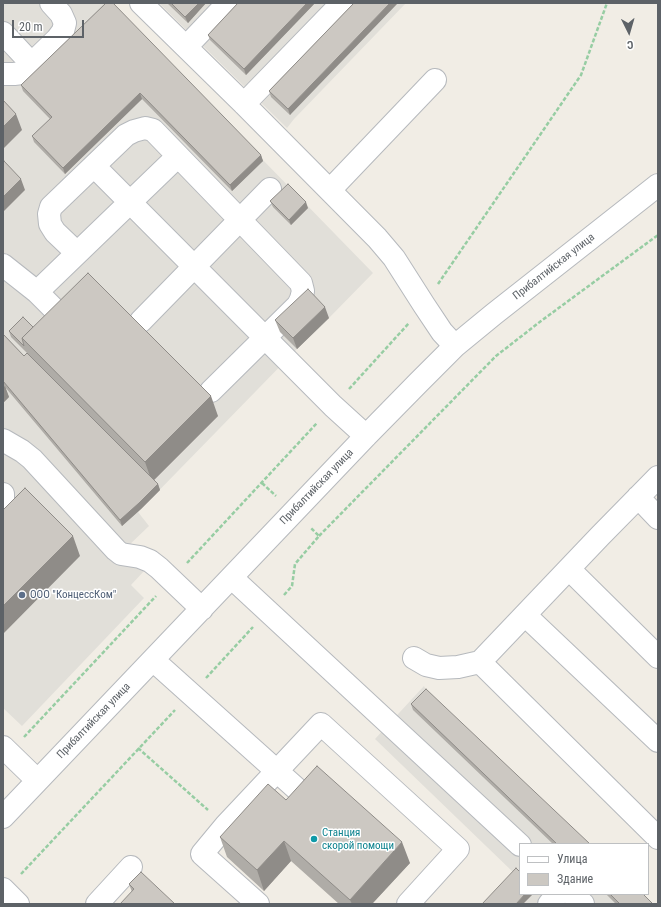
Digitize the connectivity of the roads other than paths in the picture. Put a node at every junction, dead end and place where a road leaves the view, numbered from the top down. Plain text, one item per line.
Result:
1 (51, 3) edge
2 (141, 3) edge
3 (228, 3) edge
4 (342, 3) edge
5 (3, 33) edge
6 (186, 47) junction
7 (31, 63) junction
8 (3, 74) edge
9 (435, 80) dead end
10 (244, 104) junction
11 (178, 156) junction
12 (94, 166) junction
13 (270, 189) dead end
14 (657, 189) edge
15 (330, 190) junction
16 (130, 202) junction
17 (240, 220) junction
18 (77, 253) junction
19 (3, 265) edge
20 (194, 266) junction
21 (37, 292) junction
22 (57, 312) edge
23 (141, 321) dead end
24 (265, 338) junction
25 (456, 346) junction
26 (211, 391) dead end
27 (366, 436) junction
28 (3, 440) edge
29 (658, 476) edge
30 (3, 494) edge
31 (638, 497) junction
32 (3, 499) edge
33 (658, 518) edge
34 (569, 568) junction
35 (232, 578) junction
36 (202, 609) junction
37 (525, 615) junction
38 (658, 657) edge
39 (414, 658) dead end
40 (153, 660) junction
41 (480, 662) junction
42 (658, 742) edge
43 (3, 746) edge
44 (278, 771) junction
45 (37, 780) junction
46 (308, 798) edge
47 (3, 817) edge
48 (658, 838) edge
49 (519, 844) edge
50 (131, 867) dead end
51 (3, 889) edge
52 (557, 895) edge
53 (573, 895) edge
54 (18, 904) edge
55 (97, 904) edge
56 (258, 904) edge
57 (408, 904) edge
58 (549, 904) edge
59 (583, 904) edge

1 - 7 street
2 - 6 street
3 - 6 street
4 - 10 street
5 - 7 street
6 - 10 street
7 - 8 street
9 - 15 street
10 - 15 street
11 - 12 street
11 - 16 street
11 - 17 street
12 - 16 street
12 - 18 street
13 - 17 street
14 - 25 street, Прибалтийская улица
15 - 25 street
16 - 18 street
16 - 20 street
17 - 20 street
17 - 24 street
18 - 21 street
19 - 21 street
20 - 23 street
20 - 24 street
21 - 22 street
24 - 26 street
24 - 27 street
25 - 27 street, Прибалтийская улица
27 - 35 street, Прибалтийская улица
28 - 36 street
29 - 31 street
30 - 32 street
31 - 33 street
31 - 34 street
34 - 37 street
34 - 38 street
35 - 36 street, Прибалтийская улица
35 - 49 street
36 - 40 street, Прибалтийская улица
37 - 41 street
37 - 42 street
39 - 41 street
40 - 44 street
40 - 45 street, Прибалтийская улица
41 - 48 street
43 - 45 street
44 - 46 street
44 - 56 street
44 - 57 street
45 - 47 street, Прибалтийская улица
50 - 55 street
51 - 54 street
52 - 58 street
53 - 59 street

